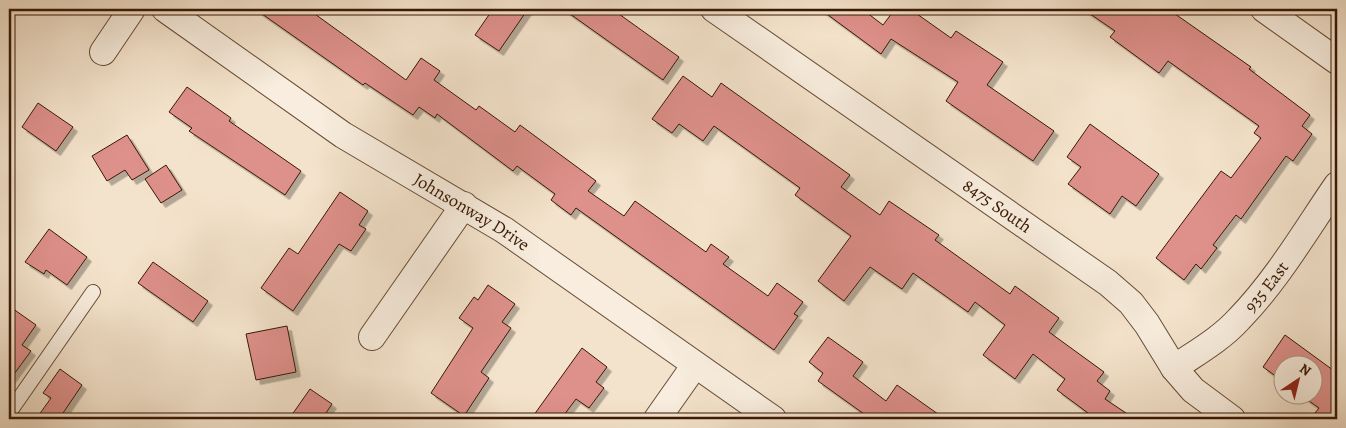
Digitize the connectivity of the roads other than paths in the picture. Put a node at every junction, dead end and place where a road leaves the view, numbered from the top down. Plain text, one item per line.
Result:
1 (132, 9) edge
2 (165, 9) edge
3 (1264, 9) edge
4 (730, 13) edge
5 (103, 52) dead end
6 (1337, 61) edge
7 (1337, 186) edge
8 (464, 205) junction
9 (93, 292) dead end
10 (372, 337) dead end
11 (695, 365) junction
12 (1174, 368) junction
13 (9, 413) edge
14 (657, 419) edge
15 (773, 419) edge
16 (1232, 419) edge

1 - 5 street
2 - 8 street, Johnsonway Drive
3 - 6 street
4 - 12 street, 8475 South
7 - 12 street, 935 East
8 - 10 street
8 - 11 street, Johnsonway Drive
9 - 13 lane
11 - 14 street
11 - 15 street, Johnsonway Drive
12 - 16 street, 8475 South

